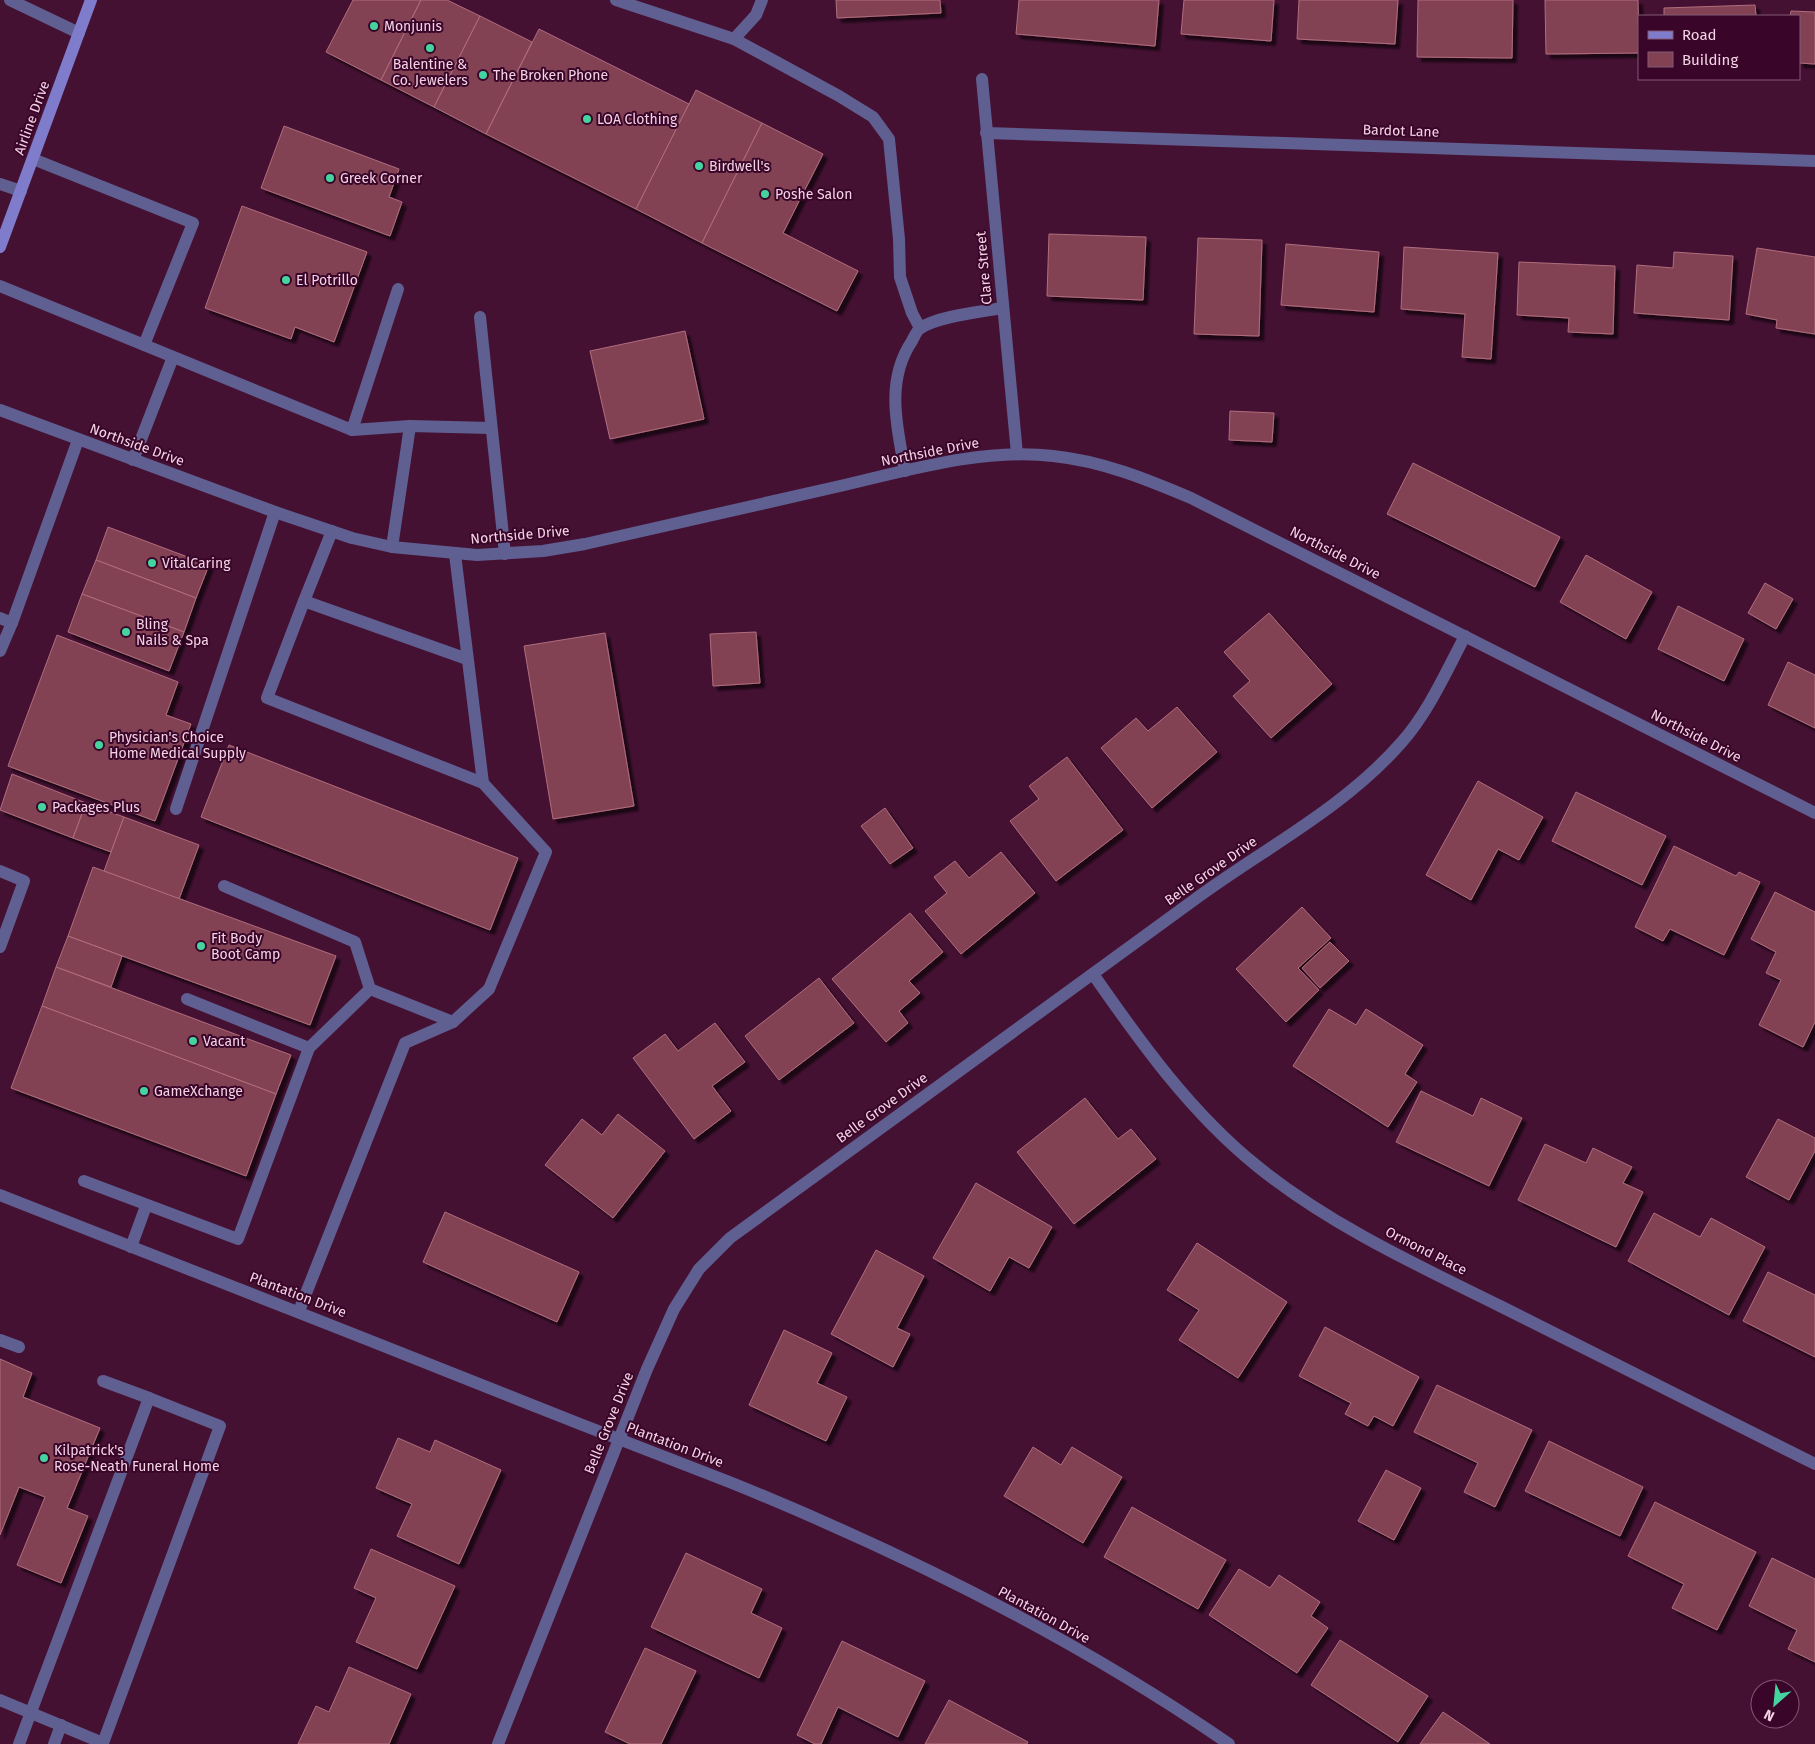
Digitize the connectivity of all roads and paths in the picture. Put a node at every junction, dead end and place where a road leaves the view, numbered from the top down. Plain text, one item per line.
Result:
1 (10, 0) edge
2 (91, 0) edge
3 (616, 0) edge
4 (762, 0) edge
5 (79, 33) junction
6 (734, 40) junction
7 (982, 79) dead end
8 (986, 133) junction
9 (32, 158) junction
10 (1815, 161) edge
11 (0, 184) edge
12 (21, 191) junction
13 (0, 247) edge
14 (0, 286) edge
15 (398, 289) dead end
16 (1003, 308) junction
17 (480, 316) dead end
18 (920, 328) junction
19 (144, 345) junction
20 (173, 357) junction
21 (0, 410) edge
22 (410, 426) junction
23 (491, 428) junction
24 (352, 430) junction
25 (78, 440) junction
26 (1017, 454) junction
27 (133, 460) junction
28 (905, 471) junction
29 (275, 512) junction
30 (332, 532) junction
31 (392, 547) junction
32 (455, 554) junction
33 (505, 554) junction
34 (304, 601) junction
35 (6, 621) edge
36 (1464, 636) junction
37 (0, 651) edge
38 (467, 659) junction
39 (483, 783) junction
40 (176, 809) dead end
41 (1815, 813) edge
42 (0, 871) edge
43 (224, 886) dead end
44 (0, 947) edge
45 (1093, 974) junction
46 (370, 989) junction
47 (187, 999) dead end
48 (453, 1022) junction
49 (310, 1048) junction
50 (84, 1181) dead end
51 (0, 1194) edge
52 (146, 1206) junction
53 (131, 1247) junction
54 (299, 1311) junction
55 (0, 1340) edge
56 (19, 1347) dead end
57 (103, 1380) dead end
58 (149, 1398) junction
59 (619, 1439) junction
60 (1815, 1464) edge
61 (0, 1700) edge
62 (31, 1712) junction
63 (61, 1726) junction
64 (19, 1744) edge
65 (54, 1744) edge
66 (498, 1744) edge
67 (1229, 1744) edge

1 - 5 street
2 - 5 main road, Airline Drive
3 - 6 street
4 - 6 street
5 - 9 main road, Airline Drive
6 - 18 street
7 - 8 street, Clare Street
8 - 10 street, Bardot Lane
8 - 16 street, Clare Street
9 - 12 main road, Airline Drive
9 - 19 street
11 - 12 street
12 - 13 main road, Airline Drive
14 - 19 street
15 - 24 street
16 - 18 street
16 - 26 street, Clare Street
17 - 23 street
18 - 28 street
19 - 20 street
20 - 24 street
20 - 27 street
21 - 25 street, Northside Drive
22 - 23 street
22 - 24 street
22 - 31 street
23 - 33 street
25 - 27 street, Northside Drive
25 - 35 street
26 - 28 street, Northside Drive
26 - 36 street, Northside Drive
27 - 29 street, Northside Drive
28 - 33 street, Northside Drive
29 - 30 street, Northside Drive
29 - 40 street
30 - 31 street, Northside Drive
30 - 34 street
31 - 32 street, Northside Drive
32 - 33 street, Northside Drive
32 - 38 street
34 - 38 street
34 - 39 street
35 - 37 street
36 - 41 street, Northside Drive
36 - 45 street, Belle Grove Drive
38 - 39 street
39 - 48 street
42 - 44 street
43 - 46 street
45 - 59 street, Belle Grove Drive
45 - 60 street, Ormond Place
46 - 48 street
46 - 49 street
47 - 49 street
48 - 54 street
49 - 52 street
50 - 52 street
51 - 53 street, Plantation Drive
52 - 53 street
53 - 54 street, Plantation Drive
54 - 59 street, Plantation Drive
55 - 56 street
57 - 58 street
58 - 62 street
58 - 63 street
59 - 66 street, Belle Grove Drive
59 - 67 street, Plantation Drive
61 - 62 street
62 - 63 street
62 - 64 street
63 - 65 street

